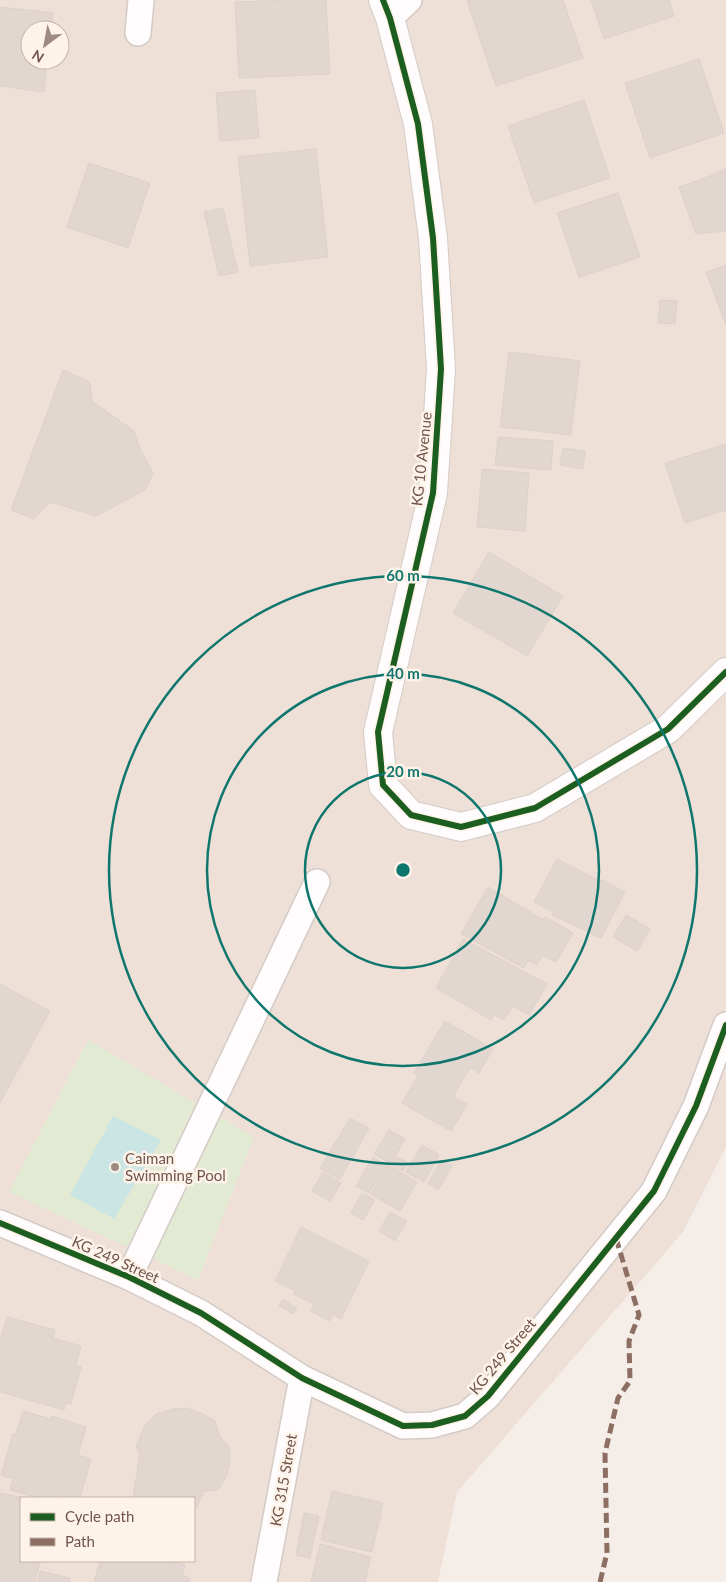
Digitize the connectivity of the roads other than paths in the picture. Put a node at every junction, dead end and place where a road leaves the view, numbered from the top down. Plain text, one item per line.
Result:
1 (141, 0) edge
2 (394, 6) edge
3 (138, 33) dead end
4 (726, 672) edge
5 (317, 882) dead end
6 (726, 1025) edge
7 (0, 1223) edge
8 (129, 1277) junction
9 (302, 1378) junction
10 (264, 1582) edge

1 - 3 street
2 - 4 street, KG 10 Avenue
5 - 8 street
6 - 9 street, KG 249 Street
7 - 8 street, KG 249 Street
8 - 9 street, KG 249 Street
9 - 10 street, KG 315 Street

